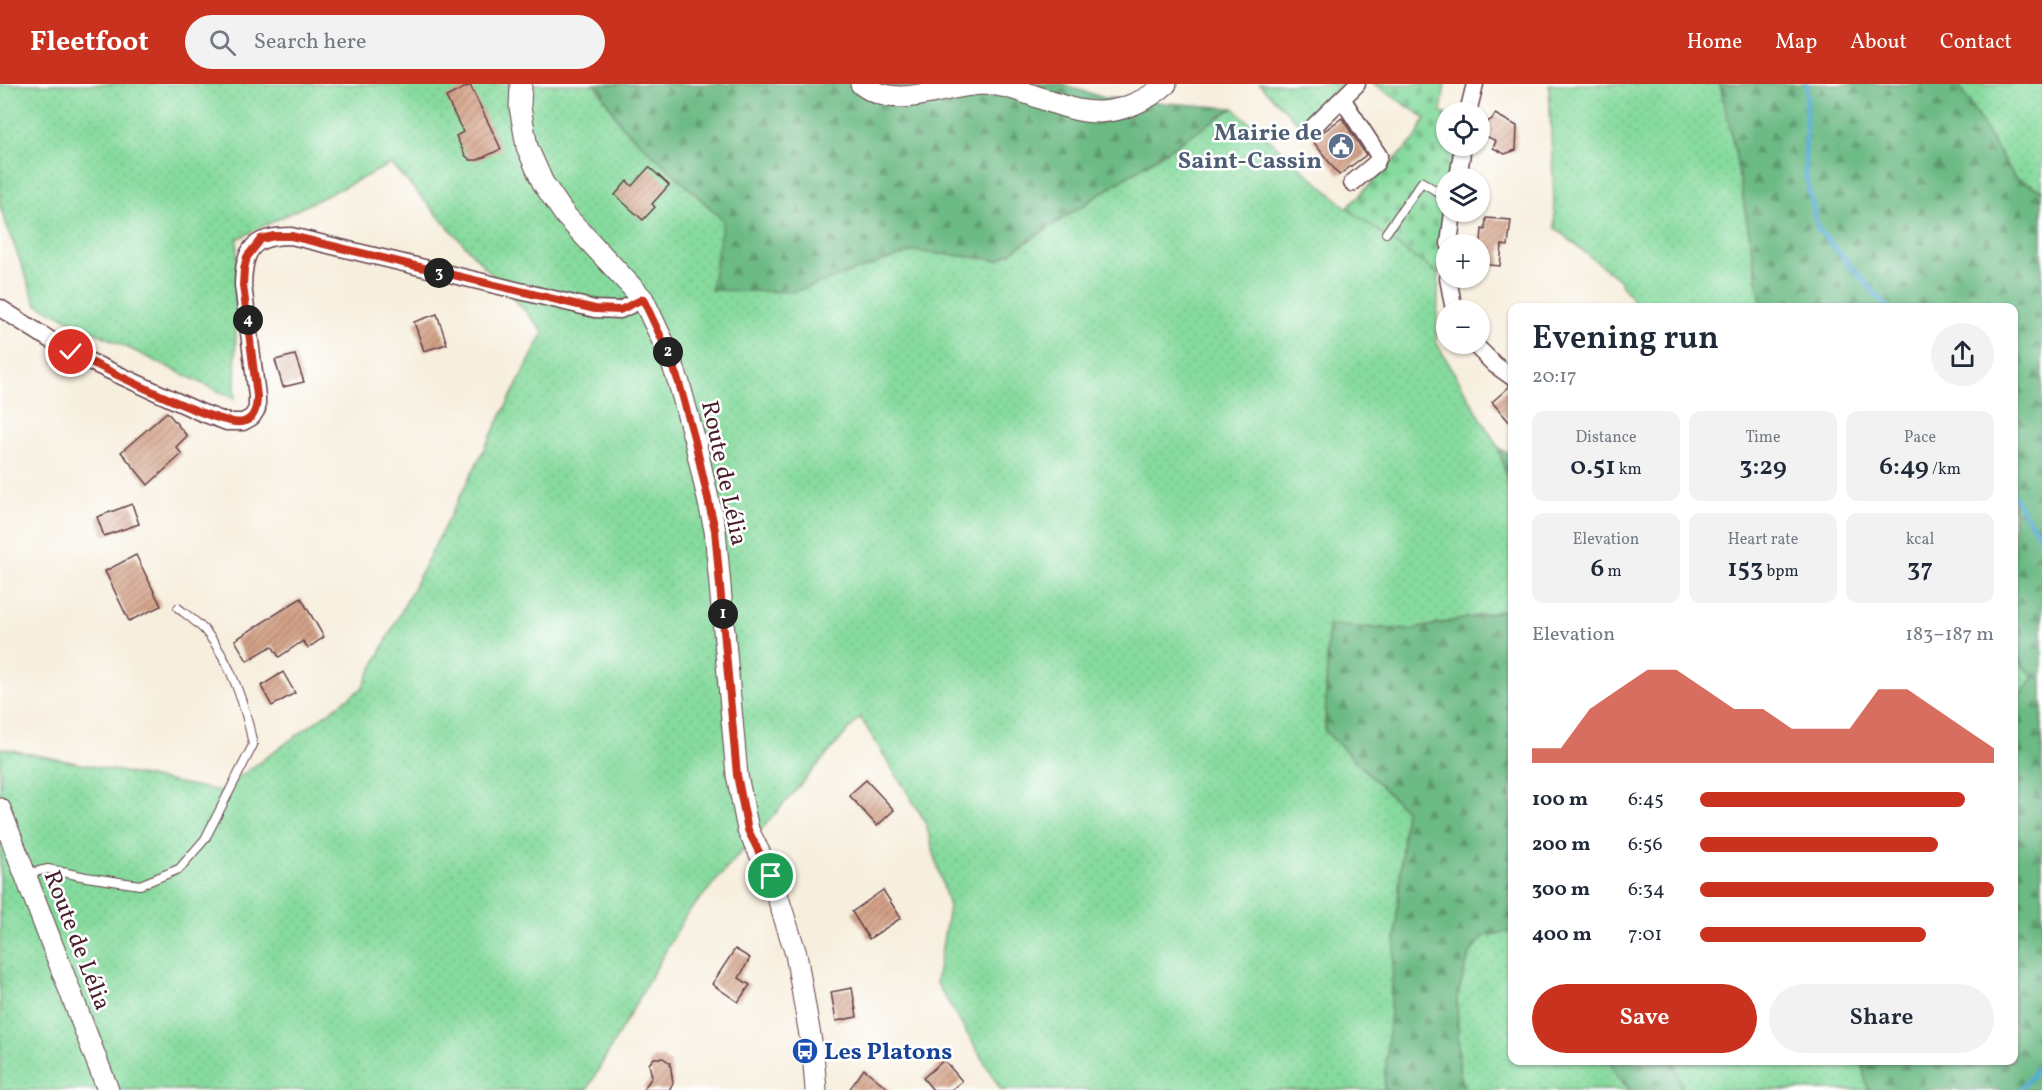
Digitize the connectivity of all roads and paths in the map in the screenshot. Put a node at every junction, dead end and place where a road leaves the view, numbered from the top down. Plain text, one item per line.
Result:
1 (521, 84) edge
2 (861, 84) edge
3 (1166, 84) edge
4 (1357, 84) edge
5 (1475, 84) edge
6 (1343, 100) junction
7 (1470, 102) edge
8 (1312, 128) dead end
9 (1352, 183) dead end
10 (1436, 191) edge
11 (1386, 233) dead end
12 (643, 299) junction
13 (0, 308) edge
14 (1484, 354) edge
15 (1508, 374) edge
16 (178, 608) dead end
17 (0, 809) edge
18 (25, 874) junction
19 (108, 1090) edge
20 (816, 1090) edge

1 - 12 street, Route de Lélia
2 - 3 street
4 - 6 street
5 - 7 street
6 - 8 street
6 - 9 street
10 - 11 lane
12 - 13 street
12 - 20 street, Route de Lélia
14 - 15 street
16 - 18 lane
17 - 18 street, Route de Lélia
18 - 19 street, Route de Lélia

